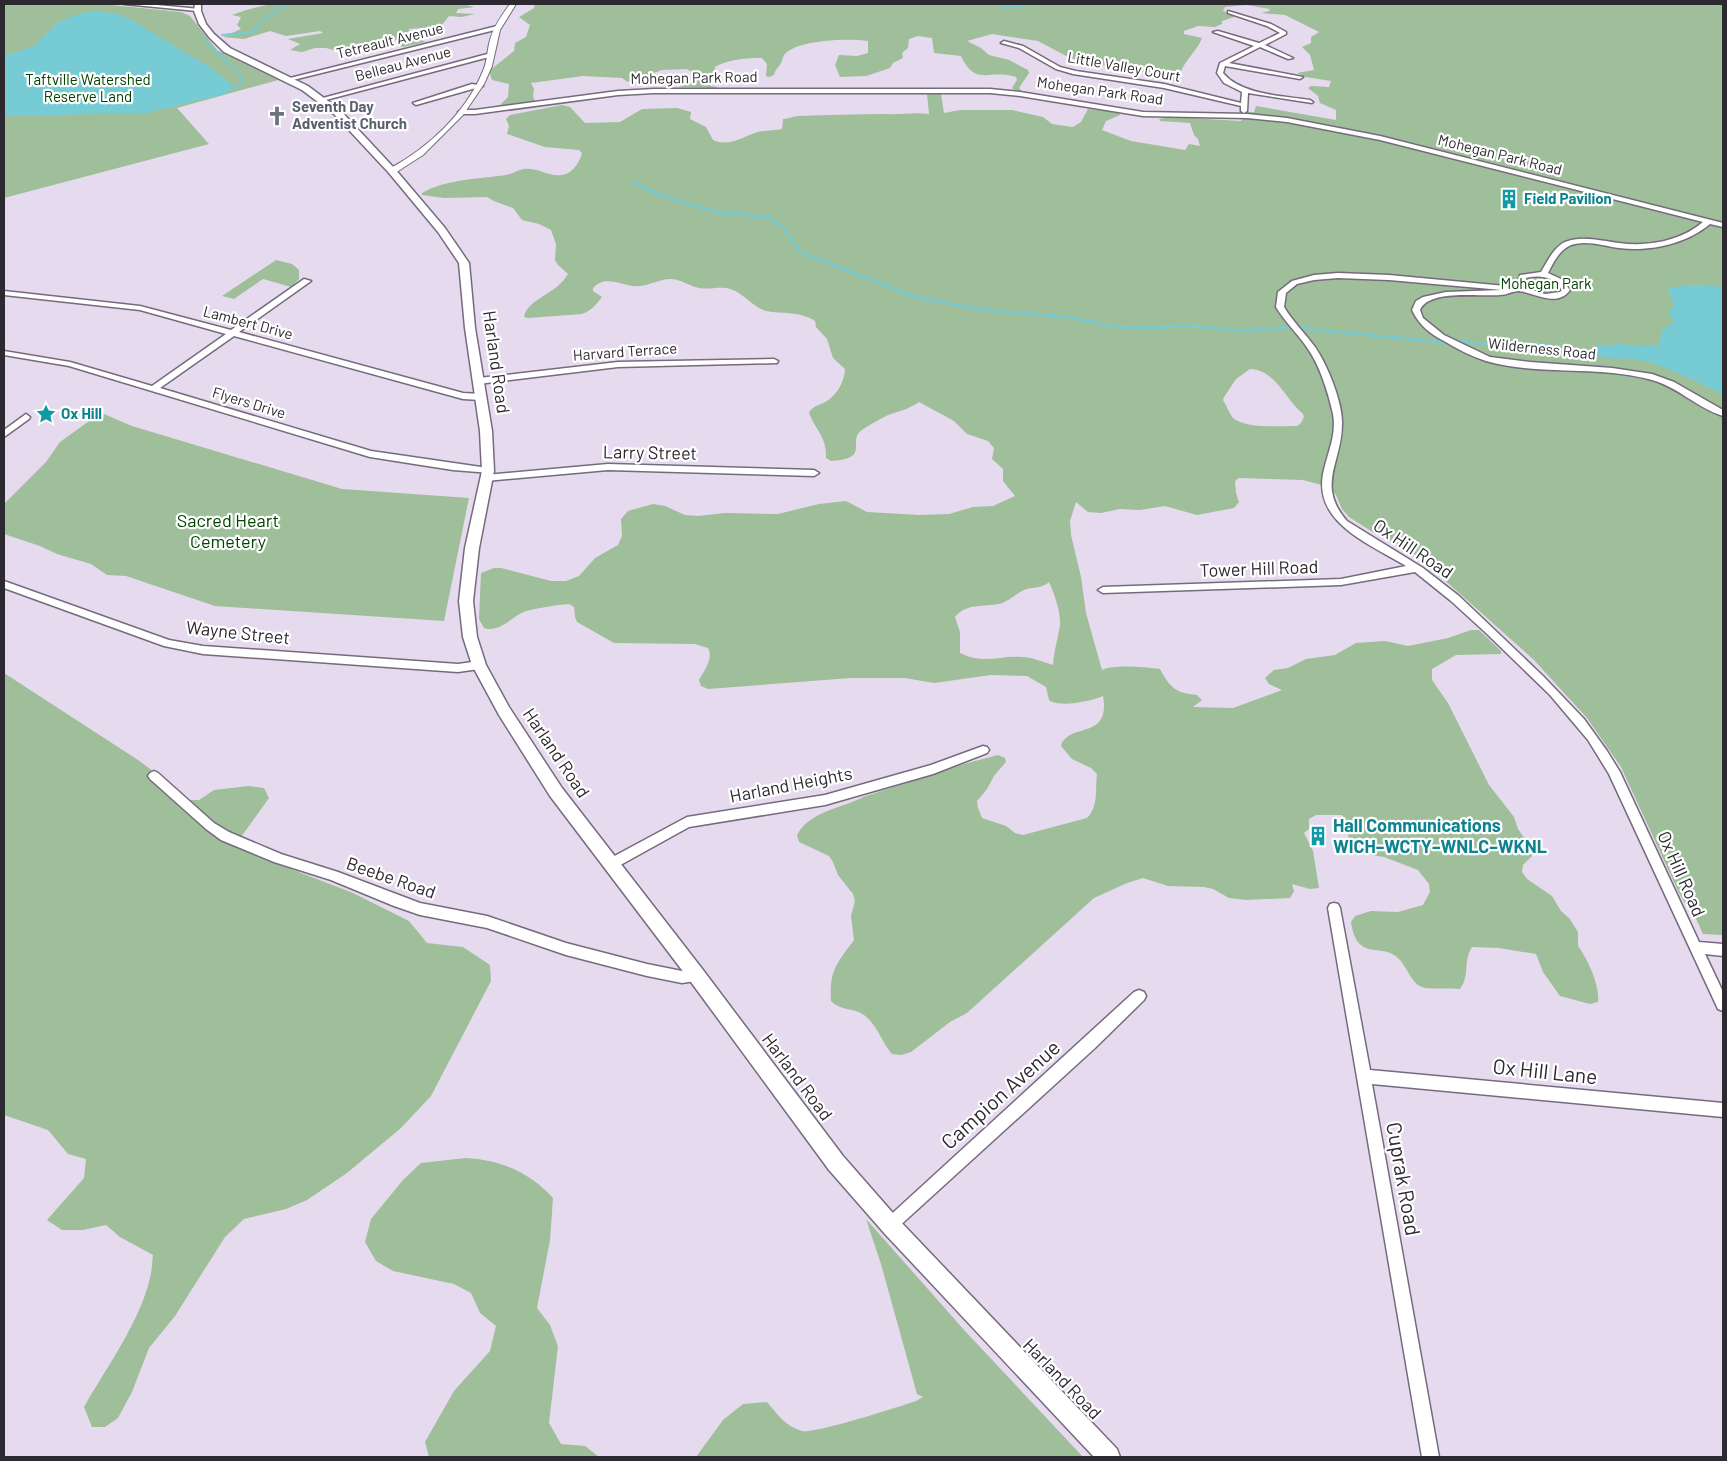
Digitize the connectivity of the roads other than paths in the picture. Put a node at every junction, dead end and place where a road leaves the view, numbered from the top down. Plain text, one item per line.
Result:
1 (127, 4) edge
2 (513, 4) edge
3 (197, 7) edge
4 (1230, 12) dead end
5 (496, 28) junction
6 (1216, 32) dead end
7 (1004, 43) dead end
8 (1261, 46) junction
9 (491, 55) junction
10 (1290, 58) dead end
11 (1222, 64) junction
12 (1300, 77) dead end
13 (289, 79) junction
14 (480, 86) junction
15 (1246, 91) junction
16 (322, 98) junction
17 (1310, 102) dead end
18 (416, 103) dead end
19 (1244, 105) junction
20 (461, 112) junction
21 (1245, 116) junction
22 (392, 171) junction
23 (1709, 221) junction
24 (1723, 225) edge
25 (1544, 274) junction
26 (307, 281) dead end
27 (1508, 289) junction
28 (1519, 289) junction
29 (4, 293) edge
30 (234, 332) junction
31 (4, 353) edge
32 (774, 362) dead end
33 (153, 389) junction
34 (480, 389) junction
35 (1723, 413) edge
36 (26, 418) dead end
37 (4, 434) edge
38 (814, 473) dead end
39 (487, 474) junction
40 (1416, 568) junction
41 (4, 584) edge
42 (1103, 590) dead end
43 (479, 665) junction
44 (983, 750) dead end
45 (154, 776) dead end
46 (611, 864) junction
47 (1334, 908) dead end
48 (1695, 948) junction
49 (1723, 950) edge
50 (697, 976) junction
51 (1138, 996) dead end
52 (1723, 1005) edge
53 (1363, 1076) junction
54 (1723, 1110) edge
55 (890, 1225) junction
56 (1109, 1457) edge
57 (1431, 1457) edge

1 - 3 street
2 - 5 street
3 - 13 main road, Harland Road
4 - 8 street
5 - 9 street
5 - 13 street, Tetreault Avenue
6 - 8 street
7 - 19 street, Little Valley Court
8 - 10 street
8 - 11 street
9 - 14 street
9 - 16 street, Belleau Avenue
11 - 12 street
11 - 15 street
13 - 16 main road, Harland Road
14 - 18 street
14 - 20 street
15 - 17 street
15 - 19 street
16 - 22 main road, Harland Road
19 - 21 street
20 - 21 street, Mohegan Park Road
20 - 22 street
21 - 23 street, Mohegan Park Road
22 - 34 main road, Harland Road
23 - 24 street, Mohegan Park Road
23 - 25 street
25 - 28 street
25 - 28 street, Wilderness Road
26 - 30 street
27 - 28 street, Wilderness Road
27 - 35 street, Wilderness Road
27 - 40 street, Ox Hill Road
29 - 30 street, Lambert Drive
30 - 33 street
30 - 34 street, Lambert Drive
31 - 33 street, Flyers Drive
32 - 34 street, Harvard Terrace
33 - 39 street, Flyers Drive
34 - 39 main road, Harland Road
36 - 37 street
38 - 39 street, Larry Street
39 - 43 main road, Harland Road
40 - 42 street, Tower Hill Road
40 - 48 street, Ox Hill Road
41 - 43 street, Wayne Street
43 - 46 main road, Harland Road
44 - 46 street, Harland Heights
45 - 50 street, Beebe Road
46 - 50 main road, Harland Road
47 - 53 street, Cuprak Road
48 - 49 street
48 - 52 street, Ox Hill Road
50 - 55 main road, Harland Road
51 - 55 street, Campion Avenue
53 - 54 street, Ox Hill Lane
53 - 57 street, Cuprak Road
55 - 56 main road, Harland Road

